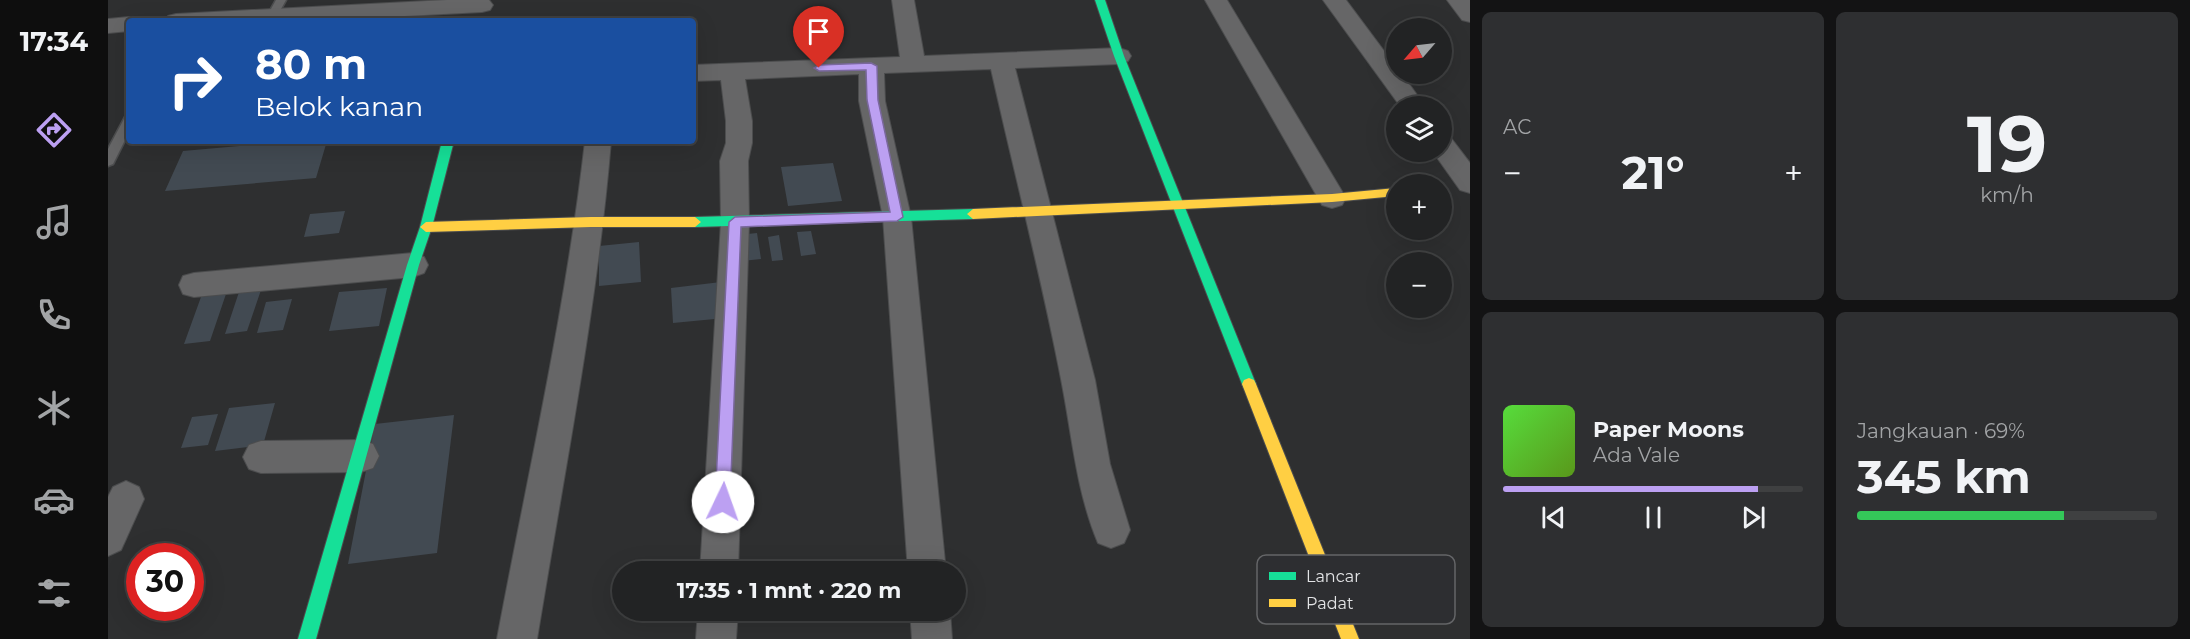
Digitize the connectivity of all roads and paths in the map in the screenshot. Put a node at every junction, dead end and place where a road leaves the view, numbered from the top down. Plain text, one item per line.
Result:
1 (903, 0) edge
2 (1100, 0) edge
3 (1215, 0) edge
4 (1334, 0) edge
5 (1458, 0) edge
6 (276, 8) edge
7 (481, 9) edge
8 (1470, 15) edge
9 (208, 18) edge
10 (126, 24) edge
11 (108, 26) edge
12 (1119, 56) junction
13 (1001, 61) junction
14 (912, 64) junction
15 (871, 66) junction
16 (732, 72) junction
17 (696, 73) edge
18 (1406, 96) edge
19 (126, 126) edge
20 (447, 144) edge
21 (598, 144) edge
22 (1452, 159) edge
23 (108, 160) edge
24 (1470, 183) edge
25 (1452, 186) edge
26 (1386, 193) edge
27 (1332, 198) junction
28 (1180, 206) junction
29 (1039, 212) junction
30 (897, 217) junction
31 (591, 222) junction
32 (735, 222) junction
33 (426, 227) junction
34 (413, 265) junction
35 (194, 285) dead end
36 (361, 456) junction
37 (261, 457) dead end
38 (126, 499) dead end
39 (1111, 530) dead end
40 (108, 537) edge
41 (1317, 555) edge
42 (720, 561) edge
43 (926, 561) edge
44 (717, 621) edge
45 (931, 621) edge
46 (1344, 624) edge
47 (307, 639) edge
48 (517, 639) edge
49 (716, 639) edge
50 (932, 639) edge
51 (1350, 639) edge

1 - 14 street
2 - 12 street
3 - 27 street
4 - 18 street
5 - 8 street
6 - 7 street
6 - 9 street
10 - 11 street
12 - 13 street
12 - 28 street
13 - 14 street
13 - 29 street
14 - 15 street
15 - 16 street
15 - 30 street
16 - 17 street
16 - 32 street
19 - 23 lane
20 - 33 street
21 - 31 street
22 - 24 street
24 - 25 street
26 - 27 street
27 - 28 street
28 - 29 street
28 - 41 street
29 - 30 street
29 - 39 street
30 - 32 street
30 - 43 street
31 - 32 street
31 - 33 street
31 - 48 street
32 - 42 street
33 - 34 street
34 - 35 street
34 - 36 street
36 - 37 street
36 - 47 street
38 - 40 street
44 - 49 street
45 - 50 street
46 - 51 street

